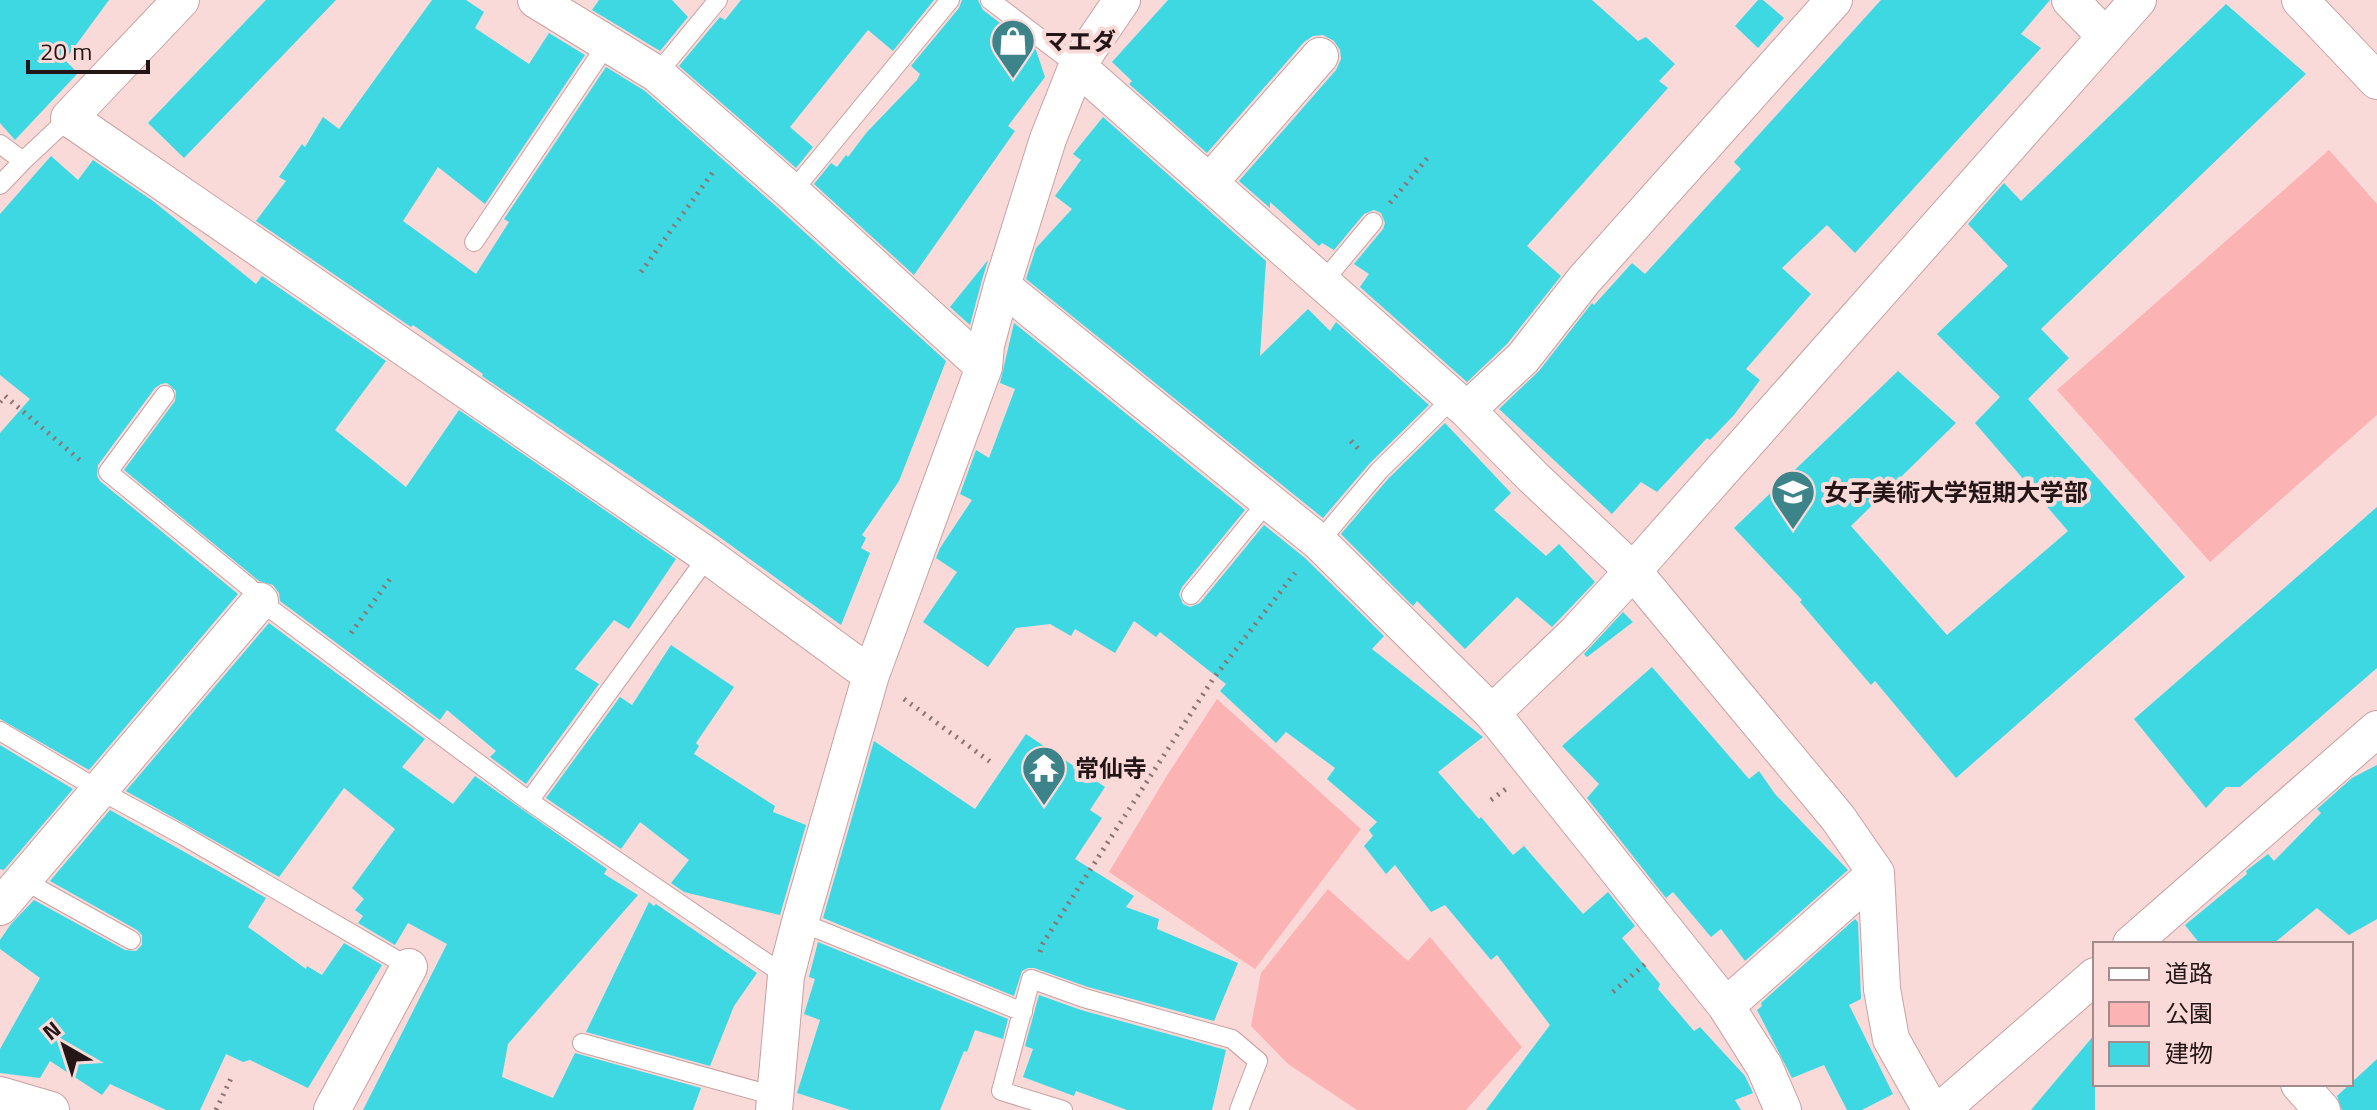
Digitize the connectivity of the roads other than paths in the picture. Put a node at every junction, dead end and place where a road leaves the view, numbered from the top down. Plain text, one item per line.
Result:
1 (181, 0) edge
2 (536, 0) edge
3 (718, 0) edge
4 (950, 0) edge
5 (990, 0) edge
6 (1122, 0) edge
7 (1834, 0) edge
8 (2070, 0) edge
9 (2138, 0) edge
10 (2300, 0) edge
11 (2105, 36) junction
12 (607, 44) junction
13 (1320, 56) dead end
14 (1077, 66) junction
15 (657, 74) junction
16 (2377, 81) edge
17 (69, 118) junction
18 (0, 144) edge
19 (23, 161) junction
20 (1209, 183) junction
21 (0, 185) edge
22 (792, 192) junction
23 (1373, 222) road end
24 (474, 242) dead end
25 (1322, 283) junction
26 (1002, 286) junction
27 (984, 367) junction
28 (165, 395) dead end
29 (1460, 404) junction
30 (1268, 501) junction
31 (1319, 542) junction
32 (708, 556) junction
33 (1633, 571) junction
34 (1191, 595) dead end
35 (260, 601) junction
36 (871, 675) junction
37 (1492, 713) junction
38 (2377, 729) edge
39 (0, 731) edge
40 (99, 790) junction
41 (529, 801) junction
42 (1876, 873) junction
43 (11, 893) edge
44 (800, 922) junction
45 (2153, 937) edge
46 (131, 940) dead end
47 (409, 967) joint
48 (786, 976) junction
49 (2093, 978) edge
50 (1726, 1006) junction
51 (1023, 1012) junction
52 (582, 1043) dead end
53 (2301, 1086) edge
54 (0, 1095) edge
55 (774, 1103) edge
56 (51, 1110) edge
57 (332, 1110) edge
58 (1063, 1110) edge
59 (1239, 1110) edge
60 (1783, 1110) edge
61 (1931, 1110) edge
62 (1941, 1110) edge
63 (2322, 1110) edge

1 - 17 street
2 - 12 street
3 - 15 lane
4 - 22 lane
5 - 14 lane
6 - 14 street
7 - 29 street
8 - 11 street
9 - 11 street
10 - 16 street
11 - 33 street
12 - 15 street
12 - 24 lane
13 - 20 street
14 - 20 street
14 - 26 street
15 - 22 street
17 - 19 lane
17 - 32 street
18 - 19 lane
19 - 21 lane
20 - 25 street
22 - 27 street
23 - 25 lane
25 - 29 street
26 - 27 street
26 - 30 street
27 - 36 street
28 - 35 lane
29 - 31 lane
29 - 33 street
30 - 31 street
30 - 34 lane
31 - 37 street
32 - 36 street
32 - 41 lane
33 - 37 street
33 - 42 street
35 - 40 street
35 - 41 lane
36 - 44 street
37 - 50 street
38 - 45 street
39 - 40 lane
40 - 43 street
40 - 47 lane
41 - 48 lane
42 - 50 street
42 - 61 street
43 - 46 lane
44 - 48 street
44 - 51 lane
47 - 57 street
48 - 55 street
49 - 62 street
50 - 60 street
51 - 58 lane
51 - 59 lane
52 - 55 lane
53 - 63 street
54 - 56 street

